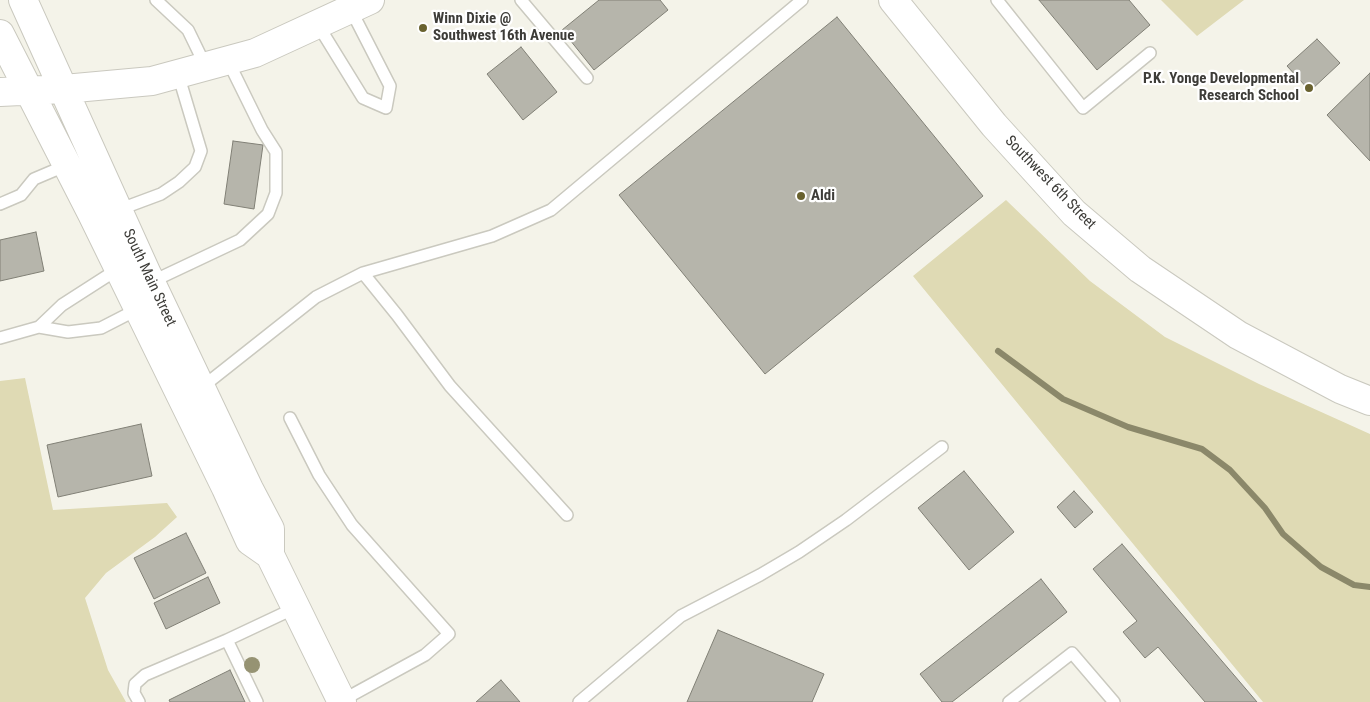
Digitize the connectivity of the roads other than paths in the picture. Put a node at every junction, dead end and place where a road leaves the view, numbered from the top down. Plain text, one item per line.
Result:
1 (23, 0) edge
2 (156, 0) edge
3 (521, 0) edge
4 (802, 0) edge
5 (893, 0) edge
6 (997, 0) edge
7 (361, 5) edge
8 (318, 25) junction
9 (0, 34) edge
10 (1150, 53) dead end
11 (217, 64) junction
12 (178, 74) junction
13 (587, 78) dead end
14 (64, 89) junction
15 (0, 92) edge
16 (30, 92) junction
17 (67, 165) junction
18 (0, 204) edge
19 (118, 210) junction
20 (118, 269) junction
21 (362, 273) junction
22 (150, 282) junction
23 (138, 309) junction
24 (39, 327) junction
25 (0, 338) edge
26 (201, 388) junction
27 (1370, 401) edge
28 (290, 418) dead end
29 (942, 447) dead end
30 (567, 515) dead end
31 (270, 555) junction
32 (295, 608) junction
33 (227, 640) junction
34 (139, 702) edge
35 (257, 702) edge
36 (342, 702) edge
37 (579, 702) edge
38 (1009, 702) edge
39 (1114, 702) edge

1 - 14 main road, South Main Street
2 - 11 lane
3 - 13 lane
4 - 21 lane
5 - 27 main road, Southwest 6th Street
6 - 10 lane
7 - 8 main road
7 - 8 lane
8 - 11 main road
9 - 16 main road, South Main Street
11 - 12 main road
11 - 22 lane
12 - 14 main road
12 - 19 lane
14 - 16 main road
14 - 19 main road, South Main Street
15 - 16 main road
16 - 17 main road, South Main Street
17 - 18 lane
17 - 20 main road, South Main Street
19 - 22 main road, South Main Street
20 - 23 main road, South Main Street
20 - 24 lane
21 - 26 lane
21 - 30 lane
22 - 26 main road, South Main Street
23 - 24 lane
23 - 31 main road, South Main Street
24 - 25 lane
26 - 31 main road, South Main Street
28 - 36 lane
29 - 37 lane
31 - 32 main road, South Main Street
32 - 33 lane
32 - 36 main road, South Main Street
33 - 34 lane
33 - 35 lane
38 - 39 lane

